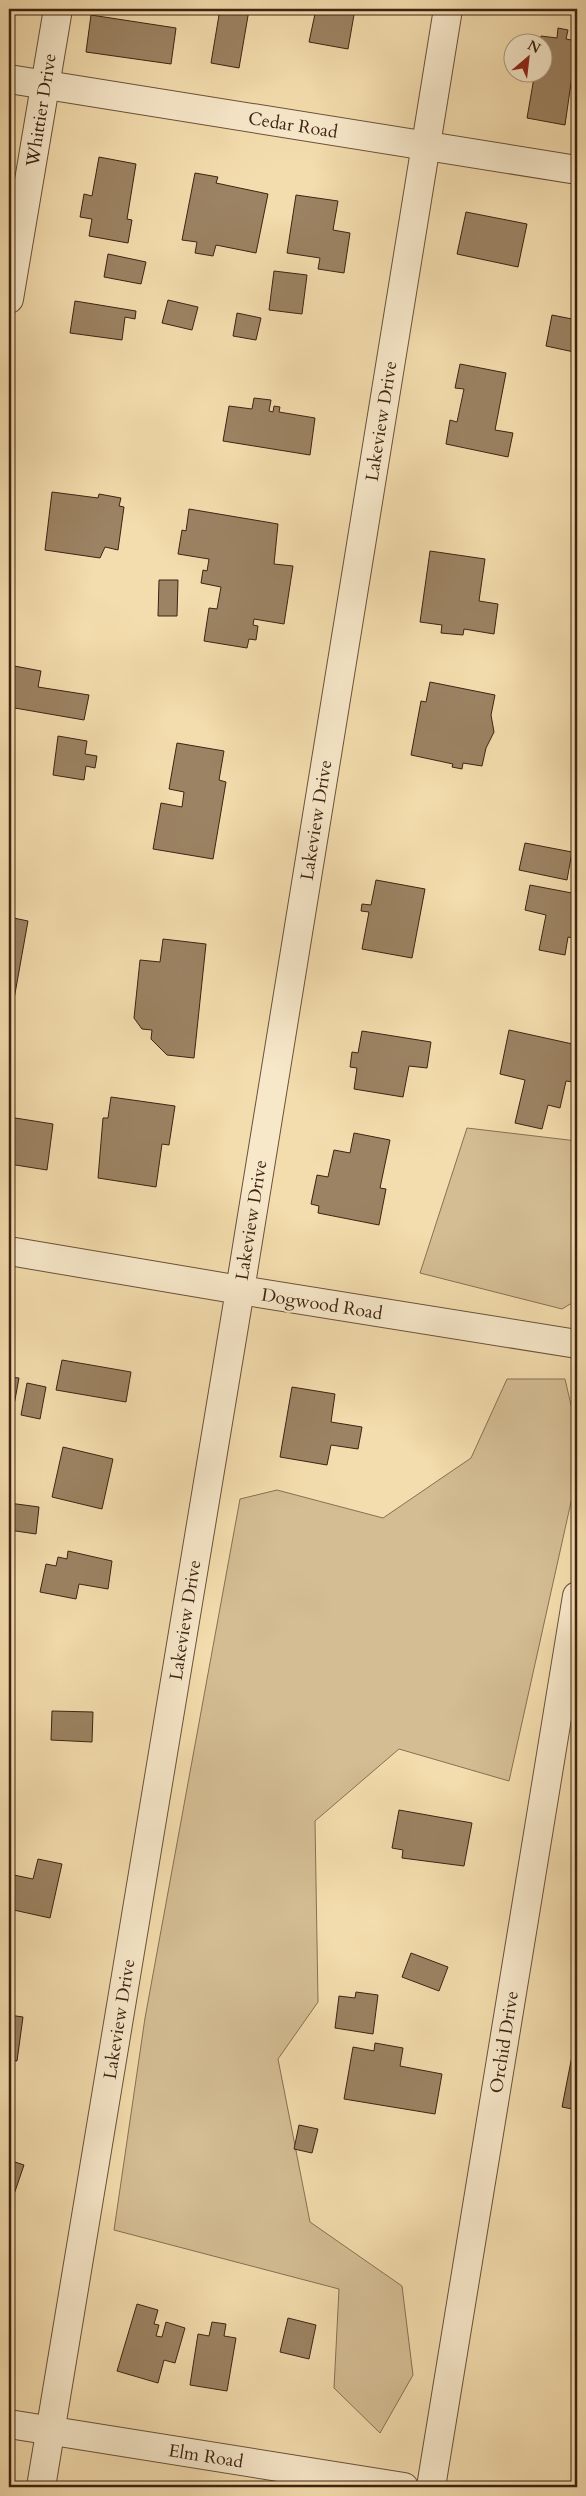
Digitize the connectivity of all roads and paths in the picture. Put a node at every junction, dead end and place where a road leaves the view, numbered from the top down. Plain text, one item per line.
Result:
1 (58, 9) edge
2 (448, 9) edge
3 (9, 79) edge
4 (46, 85) junction
5 (425, 146) junction
6 (577, 170) edge
7 (9, 299) edge
8 (9, 1251) edge
9 (240, 1290) junction
10 (577, 1344) edge
11 (577, 1596) edge
12 (9, 2424) edge
13 (50, 2431) junction
14 (41, 2487) edge
15 (404, 2487) edge
16 (431, 2487) edge

1 - 4 street, Whittier Drive
2 - 5 street, Lakeview Drive
3 - 4 street, Cedar Road
4 - 5 street, Cedar Road
4 - 7 street, Whittier Drive
5 - 6 street, Cedar Road
5 - 9 street, Lakeview Drive
8 - 9 street, Dogwood Road
9 - 10 street, Dogwood Road
9 - 13 street, Lakeview Drive
11 - 16 street, Orchid Drive
12 - 13 street, Elm Road
13 - 14 street, Lakeview Drive
13 - 15 street, Elm Road

